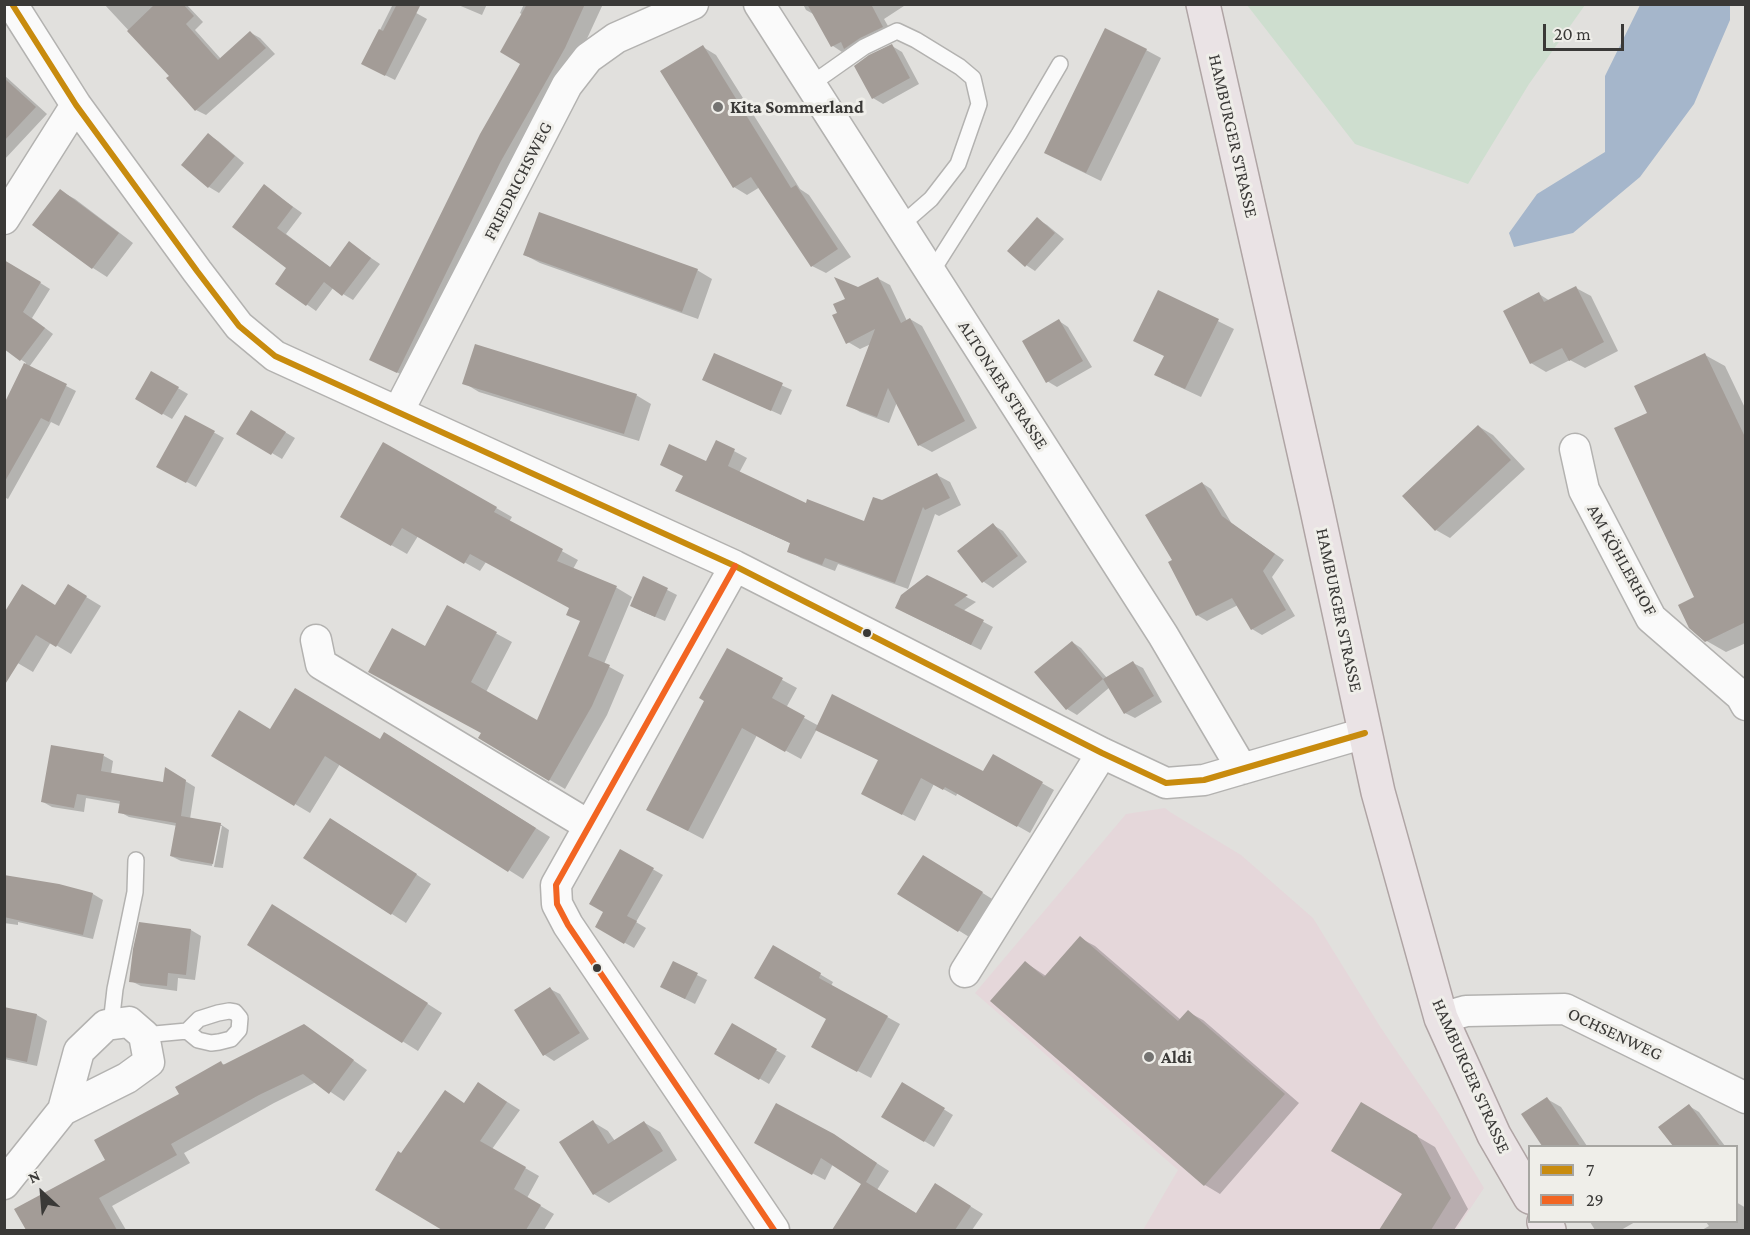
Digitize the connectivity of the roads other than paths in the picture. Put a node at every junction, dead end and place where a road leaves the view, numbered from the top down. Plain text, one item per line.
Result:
1 (12, 4) edge
2 (759, 4) edge
3 (1203, 4) edge
4 (676, 7) edge
5 (1060, 64) dead end
6 (810, 85) junction
7 (76, 105) junction
8 (4, 219) edge
9 (900, 226) junction
10 (931, 273) junction
11 (398, 412) junction
12 (1575, 449) dead end
13 (735, 566) junction
14 (316, 640) dead end
15 (1746, 705) edge
16 (1365, 733) junction
17 (1102, 753) junction
18 (1242, 769) junction
19 (588, 825) junction
20 (136, 860) dead end
21 (965, 972) dead end
22 (1441, 1018) junction
23 (111, 1024) junction
24 (187, 1030) dead end
25 (144, 1035) junction
26 (1746, 1098) edge
27 (63, 1110) junction
28 (4, 1184) edge
29 (1528, 1194) edge
30 (774, 1230) edge

1 - 7 street
2 - 6 street, ALTONAER STRASSE
3 - 16 main road, HAMBURGER STRASSE
4 - 11 street, FRIEDRICHSWEG
5 - 10 lane
6 - 9 street, ALTONAER STRASSE
6 - 9 lane
7 - 8 street
7 - 11 street
9 - 10 street, ALTONAER STRASSE
10 - 18 street, ALTONAER STRASSE
11 - 13 street
12 - 15 street, AM KÖHLERHOF
13 - 17 street
13 - 19 street
14 - 19 street
16 - 18 street
16 - 22 main road, HAMBURGER STRASSE
17 - 18 street
17 - 21 street
19 - 30 street
20 - 23 lane
22 - 26 street, OCHSENWEG
22 - 29 main road, HAMBURGER STRASSE
23 - 25 street
23 - 27 street
24 - 25 lane
25 - 27 street
27 - 28 street

